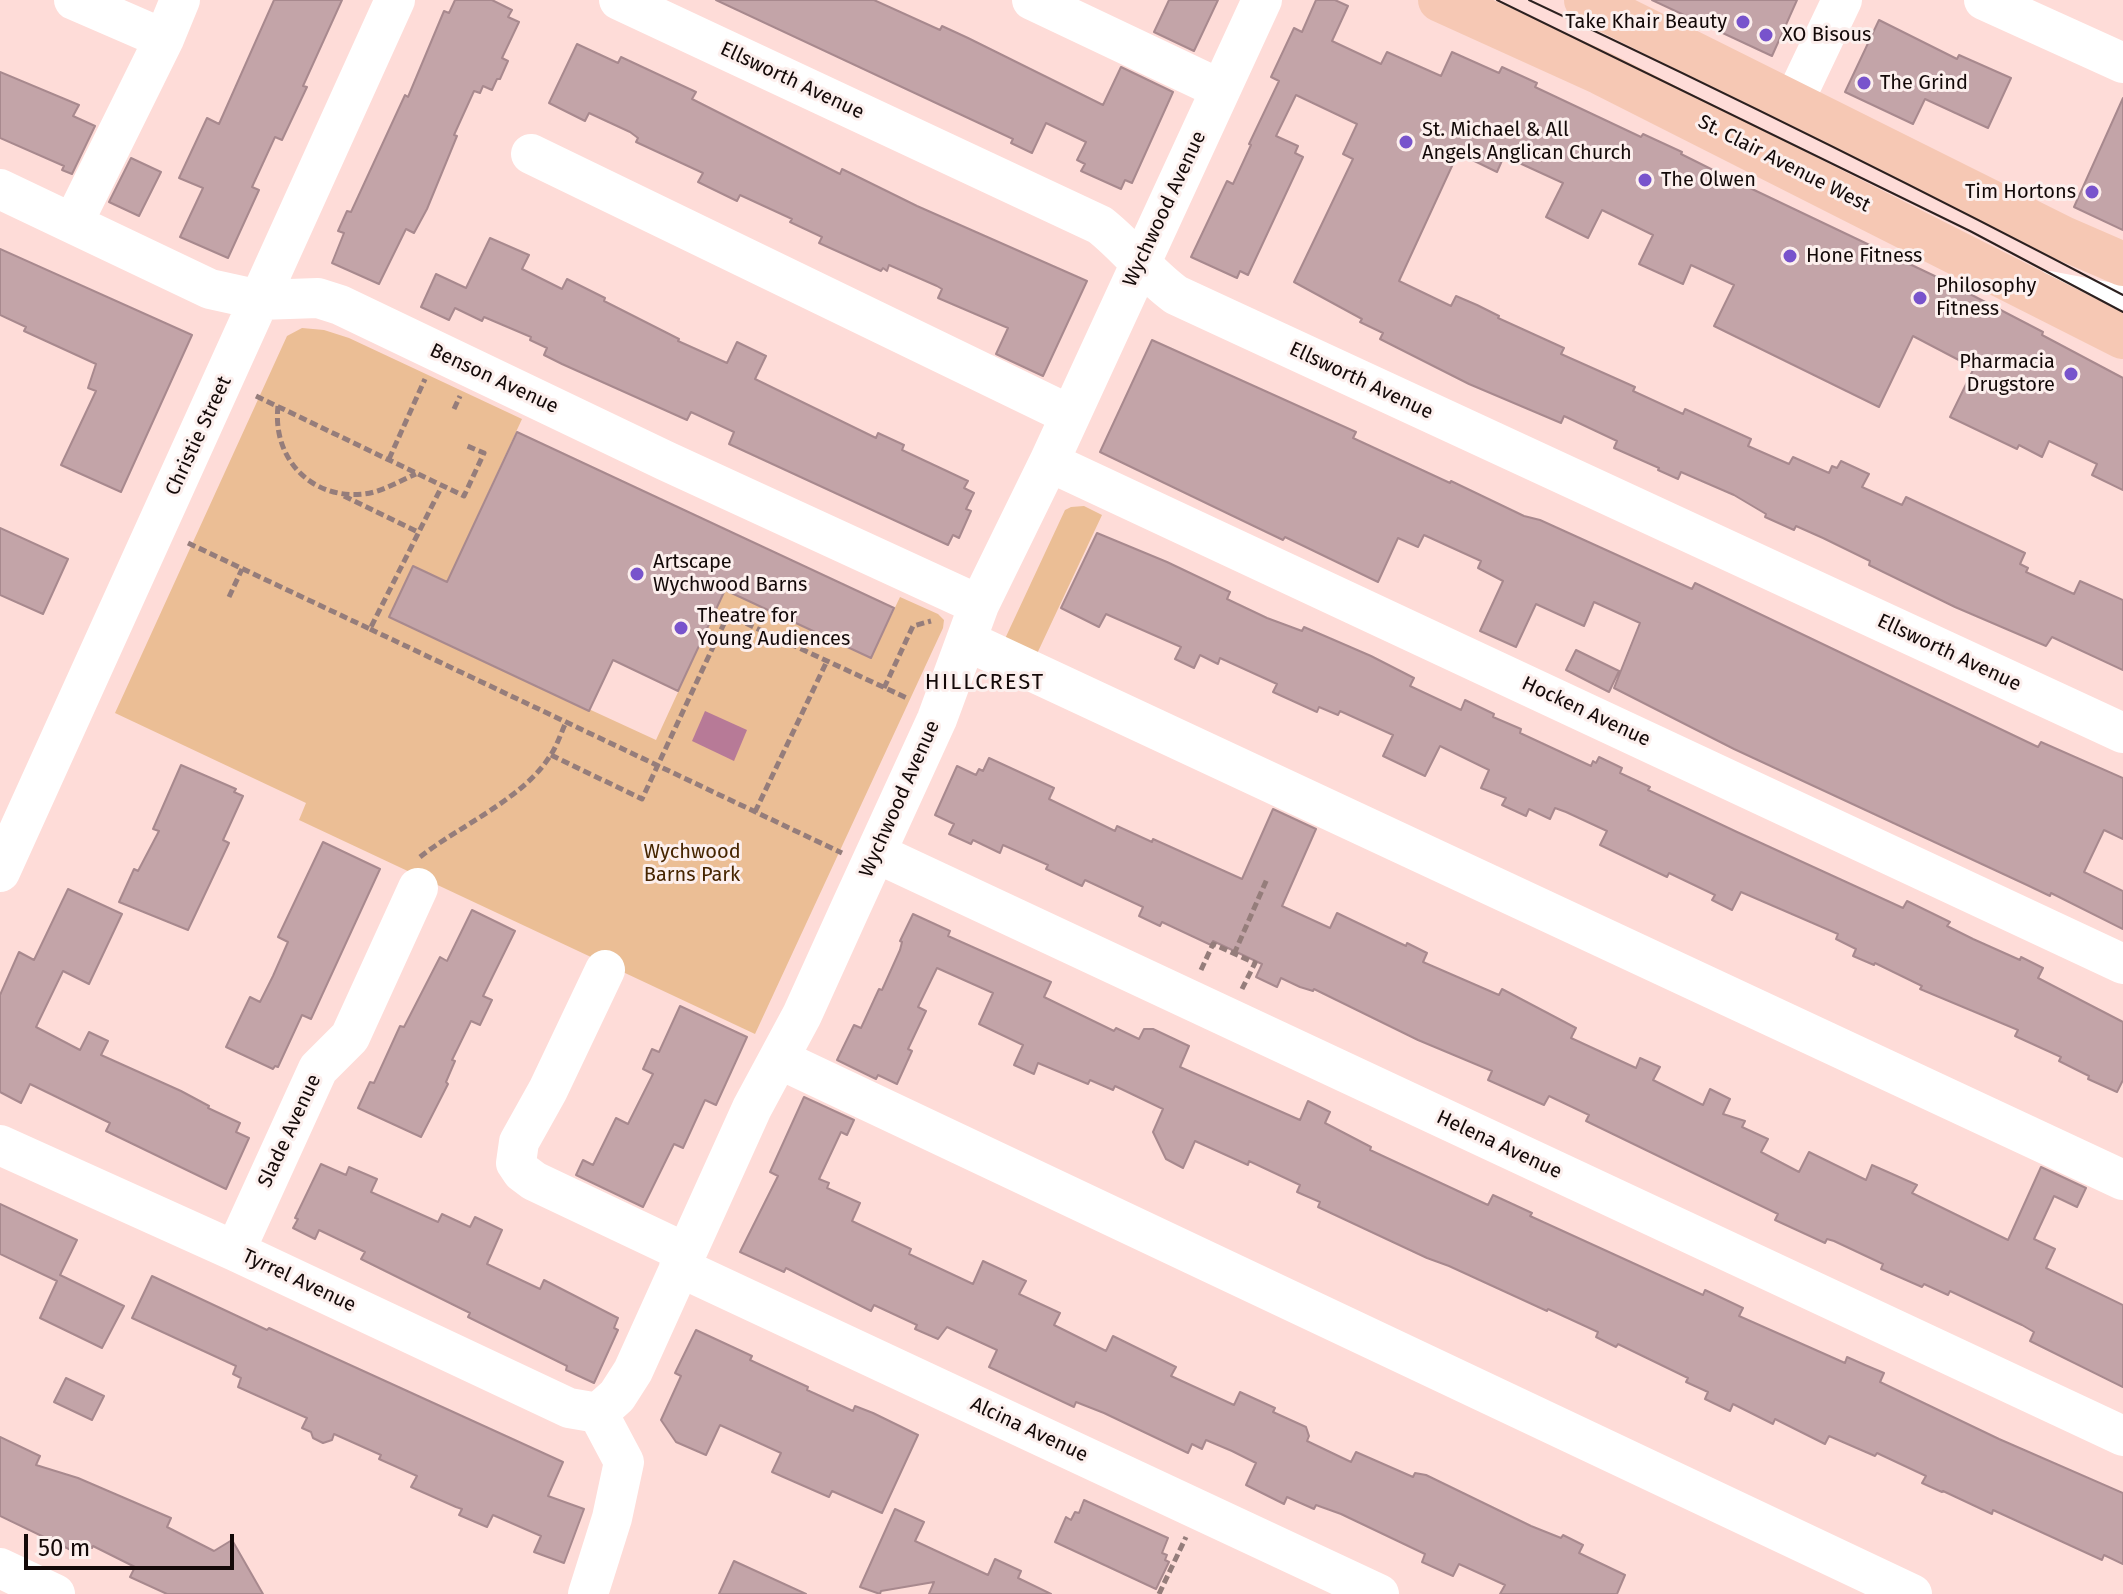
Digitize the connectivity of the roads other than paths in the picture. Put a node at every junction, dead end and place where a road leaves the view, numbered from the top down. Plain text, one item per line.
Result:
1 (74, 0) edge
2 (180, 0) edge
3 (395, 0) edge
4 (619, 0) edge
5 (1032, 0) edge
6 (1262, 0) edge
7 (1440, 0) edge
8 (1586, 0) edge
9 (1842, 0) edge
10 (1984, 0) edge
11 (2066, 16) edge
12 (164, 39) junction
13 (2123, 63) edge
14 (1220, 89) junction
15 (1792, 105) junction
16 (531, 154) dead end
17 (0, 189) edge
18 (73, 223) junction
19 (1139, 264) junction
20 (2123, 264) edge
21 (2028, 287) junction
22 (260, 300) junction
23 (2123, 305) edge
24 (2123, 337) edge
25 (1070, 415) junction
26 (1049, 462) junction
27 (961, 622) junction
28 (2123, 733) edge
29 (860, 853) junction
30 (0, 872) edge
31 (417, 874) road end
32 (2123, 964) edge
33 (605, 970) dead end
34 (779, 1059) junction
35 (0, 1145) edge
36 (2123, 1180) edge
37 (235, 1251) junction
38 (683, 1260) junction
39 (598, 1413) junction
40 (2123, 1436) edge
41 (0, 1568) edge
42 (55, 1594) edge
43 (588, 1594) edge
44 (1379, 1594) edge
45 (1912, 1594) edge

1 - 12 street
2 - 12 street
3 - 22 street, Christie Street
4 - 19 street, Ellsworth Avenue
5 - 14 street
6 - 14 street, Wychwood Avenue
7 - 21 main road, St. Clair Avenue West
8 - 15 main road
9 - 15 street
10 - 11 street
11 - 13 street
12 - 18 street
14 - 19 street, Wychwood Avenue
15 - 20 main road
16 - 25 street
17 - 18 street, Benson Avenue
18 - 22 street, Benson Avenue
19 - 25 street, Wychwood Avenue
19 - 28 street, Ellsworth Avenue
21 - 23 street
21 - 24 main road, St. Clair Avenue West
22 - 27 street, Benson Avenue
22 - 30 street, Christie Street
25 - 26 street, Wychwood Avenue
26 - 27 street, Wychwood Avenue
26 - 32 street, Hocken Avenue
27 - 29 street, Wychwood Avenue
27 - 36 street, Benson Avenue
29 - 34 street, Wychwood Avenue
29 - 40 street, Helena Avenue
31 - 37 street, Slade Avenue
33 - 38 street, Alcina Avenue
34 - 38 street, Wychwood Avenue
34 - 45 street
35 - 37 street, Tyrrel Avenue
37 - 39 street, Tyrrel Avenue
38 - 39 street, Wychwood Avenue
38 - 44 street, Alcina Avenue
39 - 43 street
41 - 42 street

